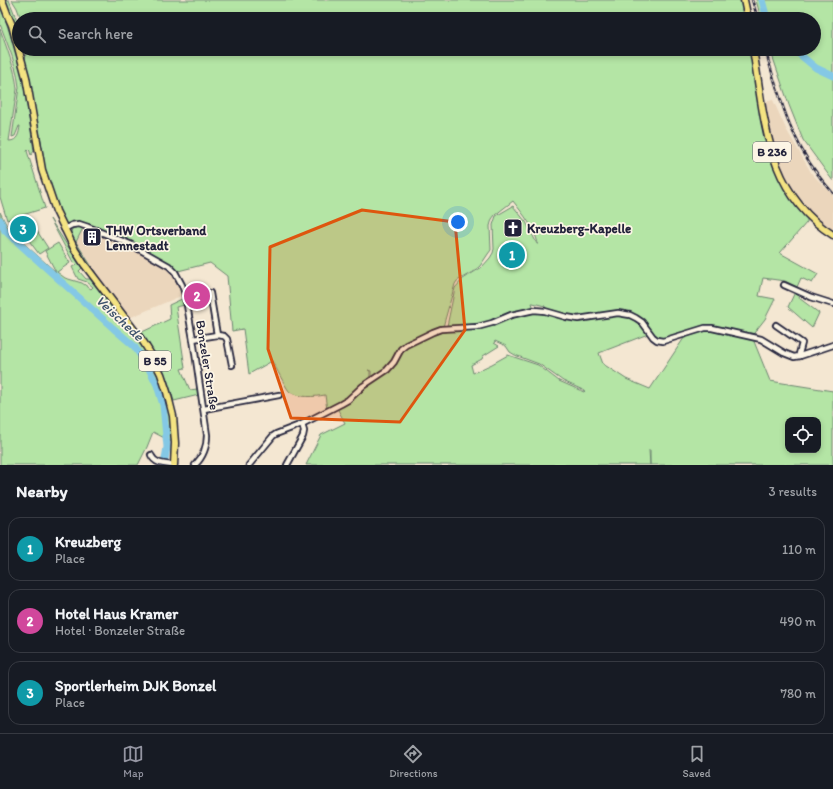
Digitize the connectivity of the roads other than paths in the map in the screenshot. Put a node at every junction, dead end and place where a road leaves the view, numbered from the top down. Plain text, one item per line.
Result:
1 (2, 0) edge
2 (744, 0) edge
3 (747, 12) edge
4 (12, 25) edge
5 (20, 56) edge
6 (754, 56) edge
7 (64, 229) junction
8 (833, 235) edge
9 (784, 285) dead end
10 (210, 293) dead end
11 (833, 304) edge
12 (776, 325) dead end
13 (217, 335) junction
14 (193, 339) junction
15 (833, 345) edge
16 (800, 356) junction
17 (232, 365) dead end
18 (278, 395) dead end
19 (204, 409) junction
20 (302, 424) junction
21 (151, 454) dead end
22 (164, 464) edge
23 (173, 465) edge
24 (195, 465) edge
25 (249, 465) edge
26 (287, 465) edge

1 - 4 main road, B 55
2 - 3 main road
5 - 7 main road, B 55
6 - 8 main road, B 236
7 - 14 street, Bonzeler Straße
7 - 23 main road, B 55
9 - 11 street
10 - 13 street
12 - 16 street
13 - 14 street
13 - 17 street
14 - 19 street, Bonzeler Straße
15 - 16 street
16 - 20 street
18 - 19 street
19 - 24 street, Bonzeler Straße
20 - 25 street
20 - 26 street
21 - 22 street
22 - 23 street

